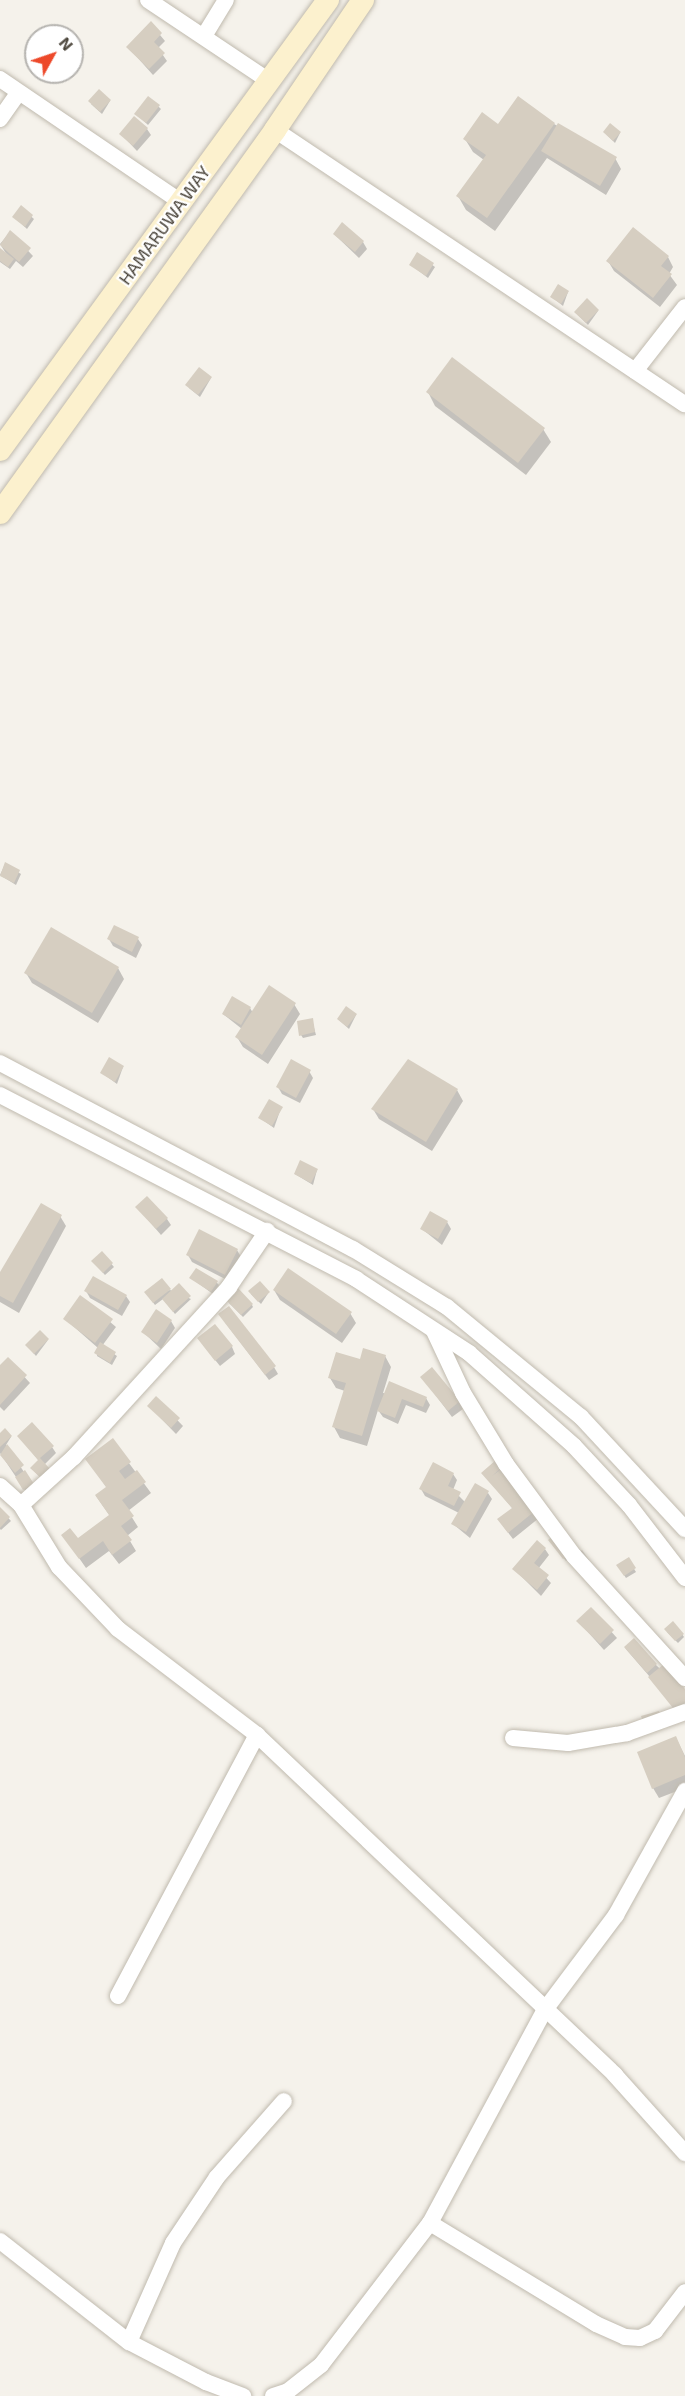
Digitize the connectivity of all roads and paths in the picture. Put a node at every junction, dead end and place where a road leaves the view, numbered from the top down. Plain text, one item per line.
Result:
1 (148, 0) edge
2 (226, 0) edge
3 (328, 0) edge
4 (363, 0) edge
5 (204, 36) junction
6 (0, 79) edge
7 (269, 81) junction
8 (18, 93) junction
9 (0, 119) edge
10 (275, 130) junction
11 (181, 201) junction
12 (685, 307) edge
13 (635, 371) junction
14 (685, 404) edge
15 (0, 450) edge
16 (0, 513) edge
17 (0, 1063) edge
18 (0, 1095) edge
19 (267, 1231) junction
20 (433, 1330) junction
21 (0, 1486) edge
22 (21, 1505) junction
23 (685, 1528) edge
24 (685, 1578) edge
25 (685, 1678) edge
26 (685, 1712) edge
27 (257, 1735) junction
28 (513, 1738) dead end
29 (685, 1791) edge
30 (118, 1996) dead end
31 (544, 2011) junction
32 (284, 2101) dead end
33 (685, 2153) edge
34 (430, 2223) junction
35 (0, 2241) edge
36 (685, 2292) edge
37 (129, 2342) junction
38 (243, 2396) edge
39 (273, 2396) edge

1 - 5 street
2 - 5 street
3 - 7 main road, HAMARUWA WAY
4 - 10 main road
5 - 7 street
6 - 8 street
7 - 11 main road, HAMARUWA WAY
8 - 9 street
8 - 11 street
10 - 13 street
10 - 16 main road
11 - 15 main road, HAMARUWA WAY
12 - 13 street
13 - 14 street
17 - 23 street
18 - 19 street
19 - 20 street
19 - 22 street
20 - 24 street
20 - 25 street
21 - 22 street
22 - 27 street
26 - 28 street
27 - 30 street
27 - 31 street
29 - 31 street
31 - 33 street
31 - 34 street
32 - 37 street
34 - 36 street
34 - 39 street
35 - 37 street
37 - 38 street

